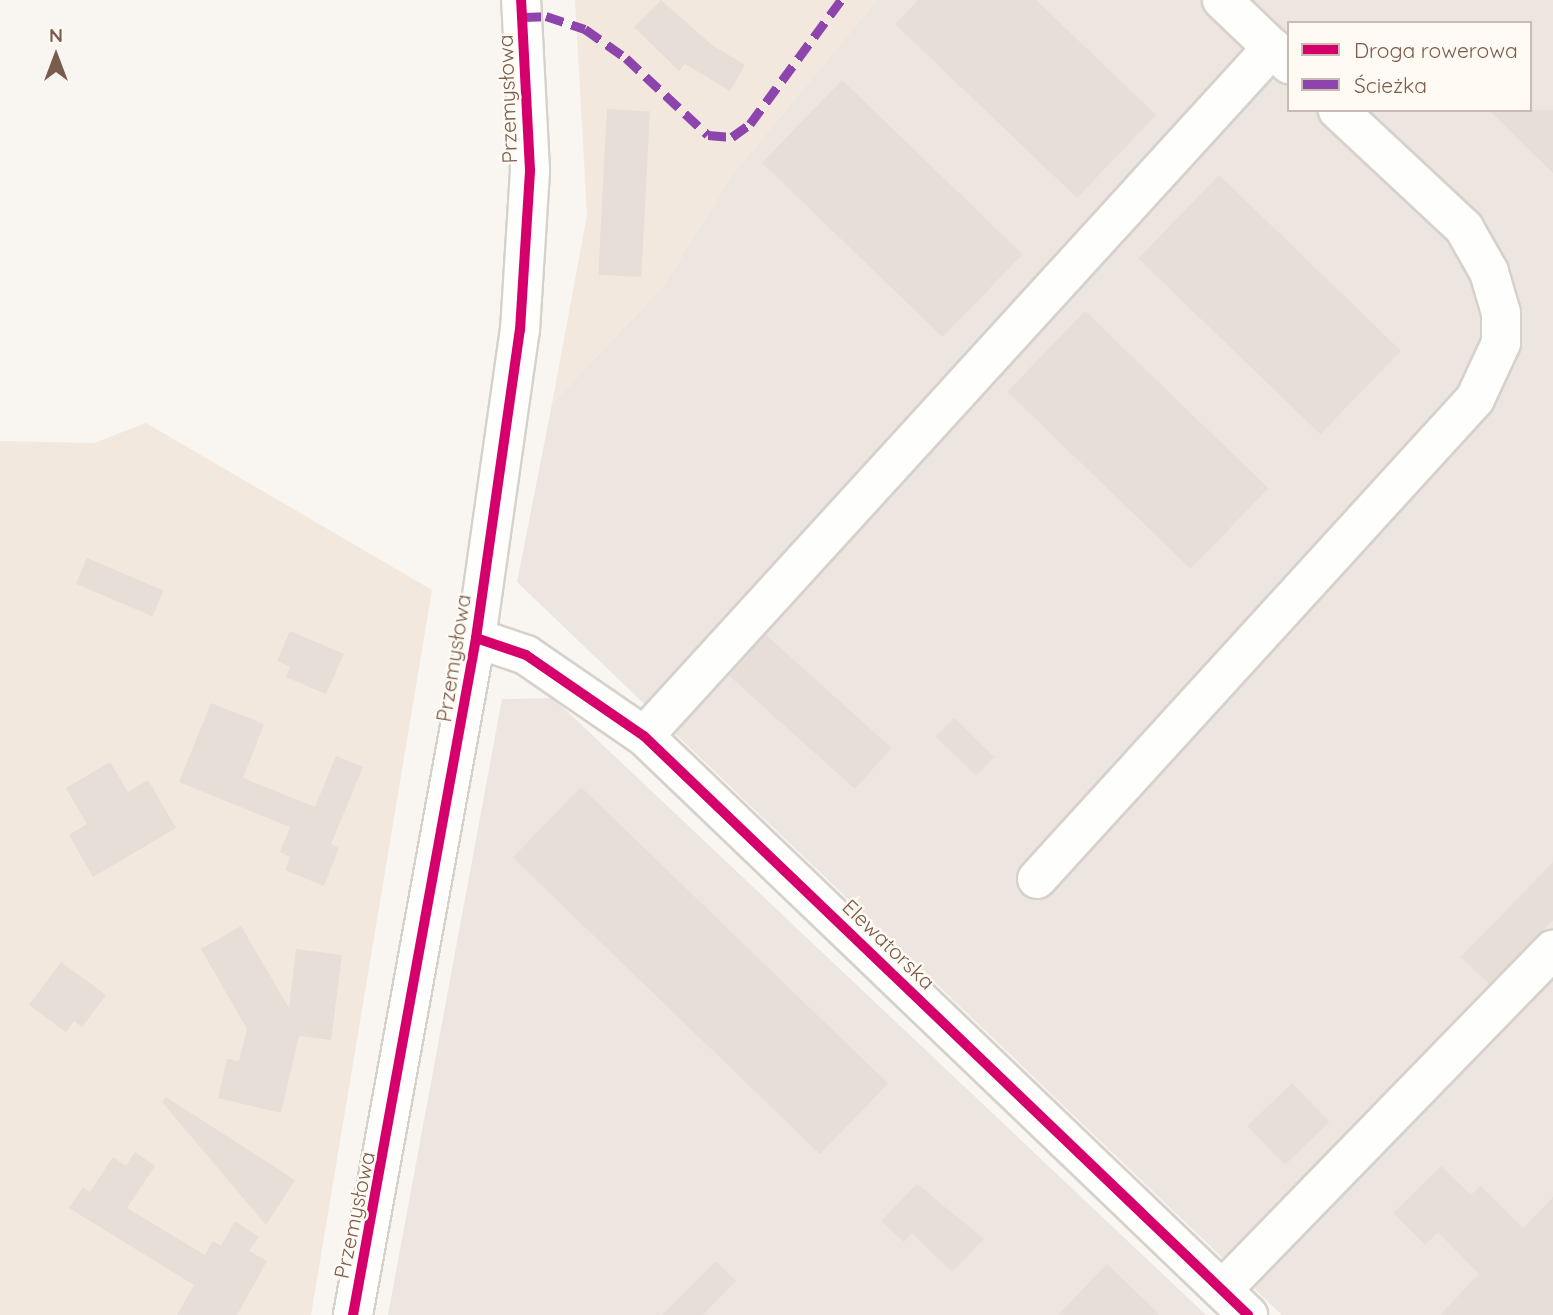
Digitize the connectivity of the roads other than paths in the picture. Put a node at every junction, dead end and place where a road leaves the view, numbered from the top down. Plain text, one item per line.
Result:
1 (521, 0) edge
2 (1222, 0) edge
3 (1280, 56) edge
4 (1340, 112) edge
5 (476, 638) junction
6 (645, 736) junction
7 (1037, 879) dead end
8 (1553, 950) edge
9 (1235, 1302) edge
10 (353, 1315) edge

1 - 5 street, Przemysłowa
2 - 3 street
3 - 6 street
4 - 7 street
5 - 6 street, Elewatorska
5 - 10 street, Przemysłowa
6 - 9 street, Elewatorska
8 - 9 street

